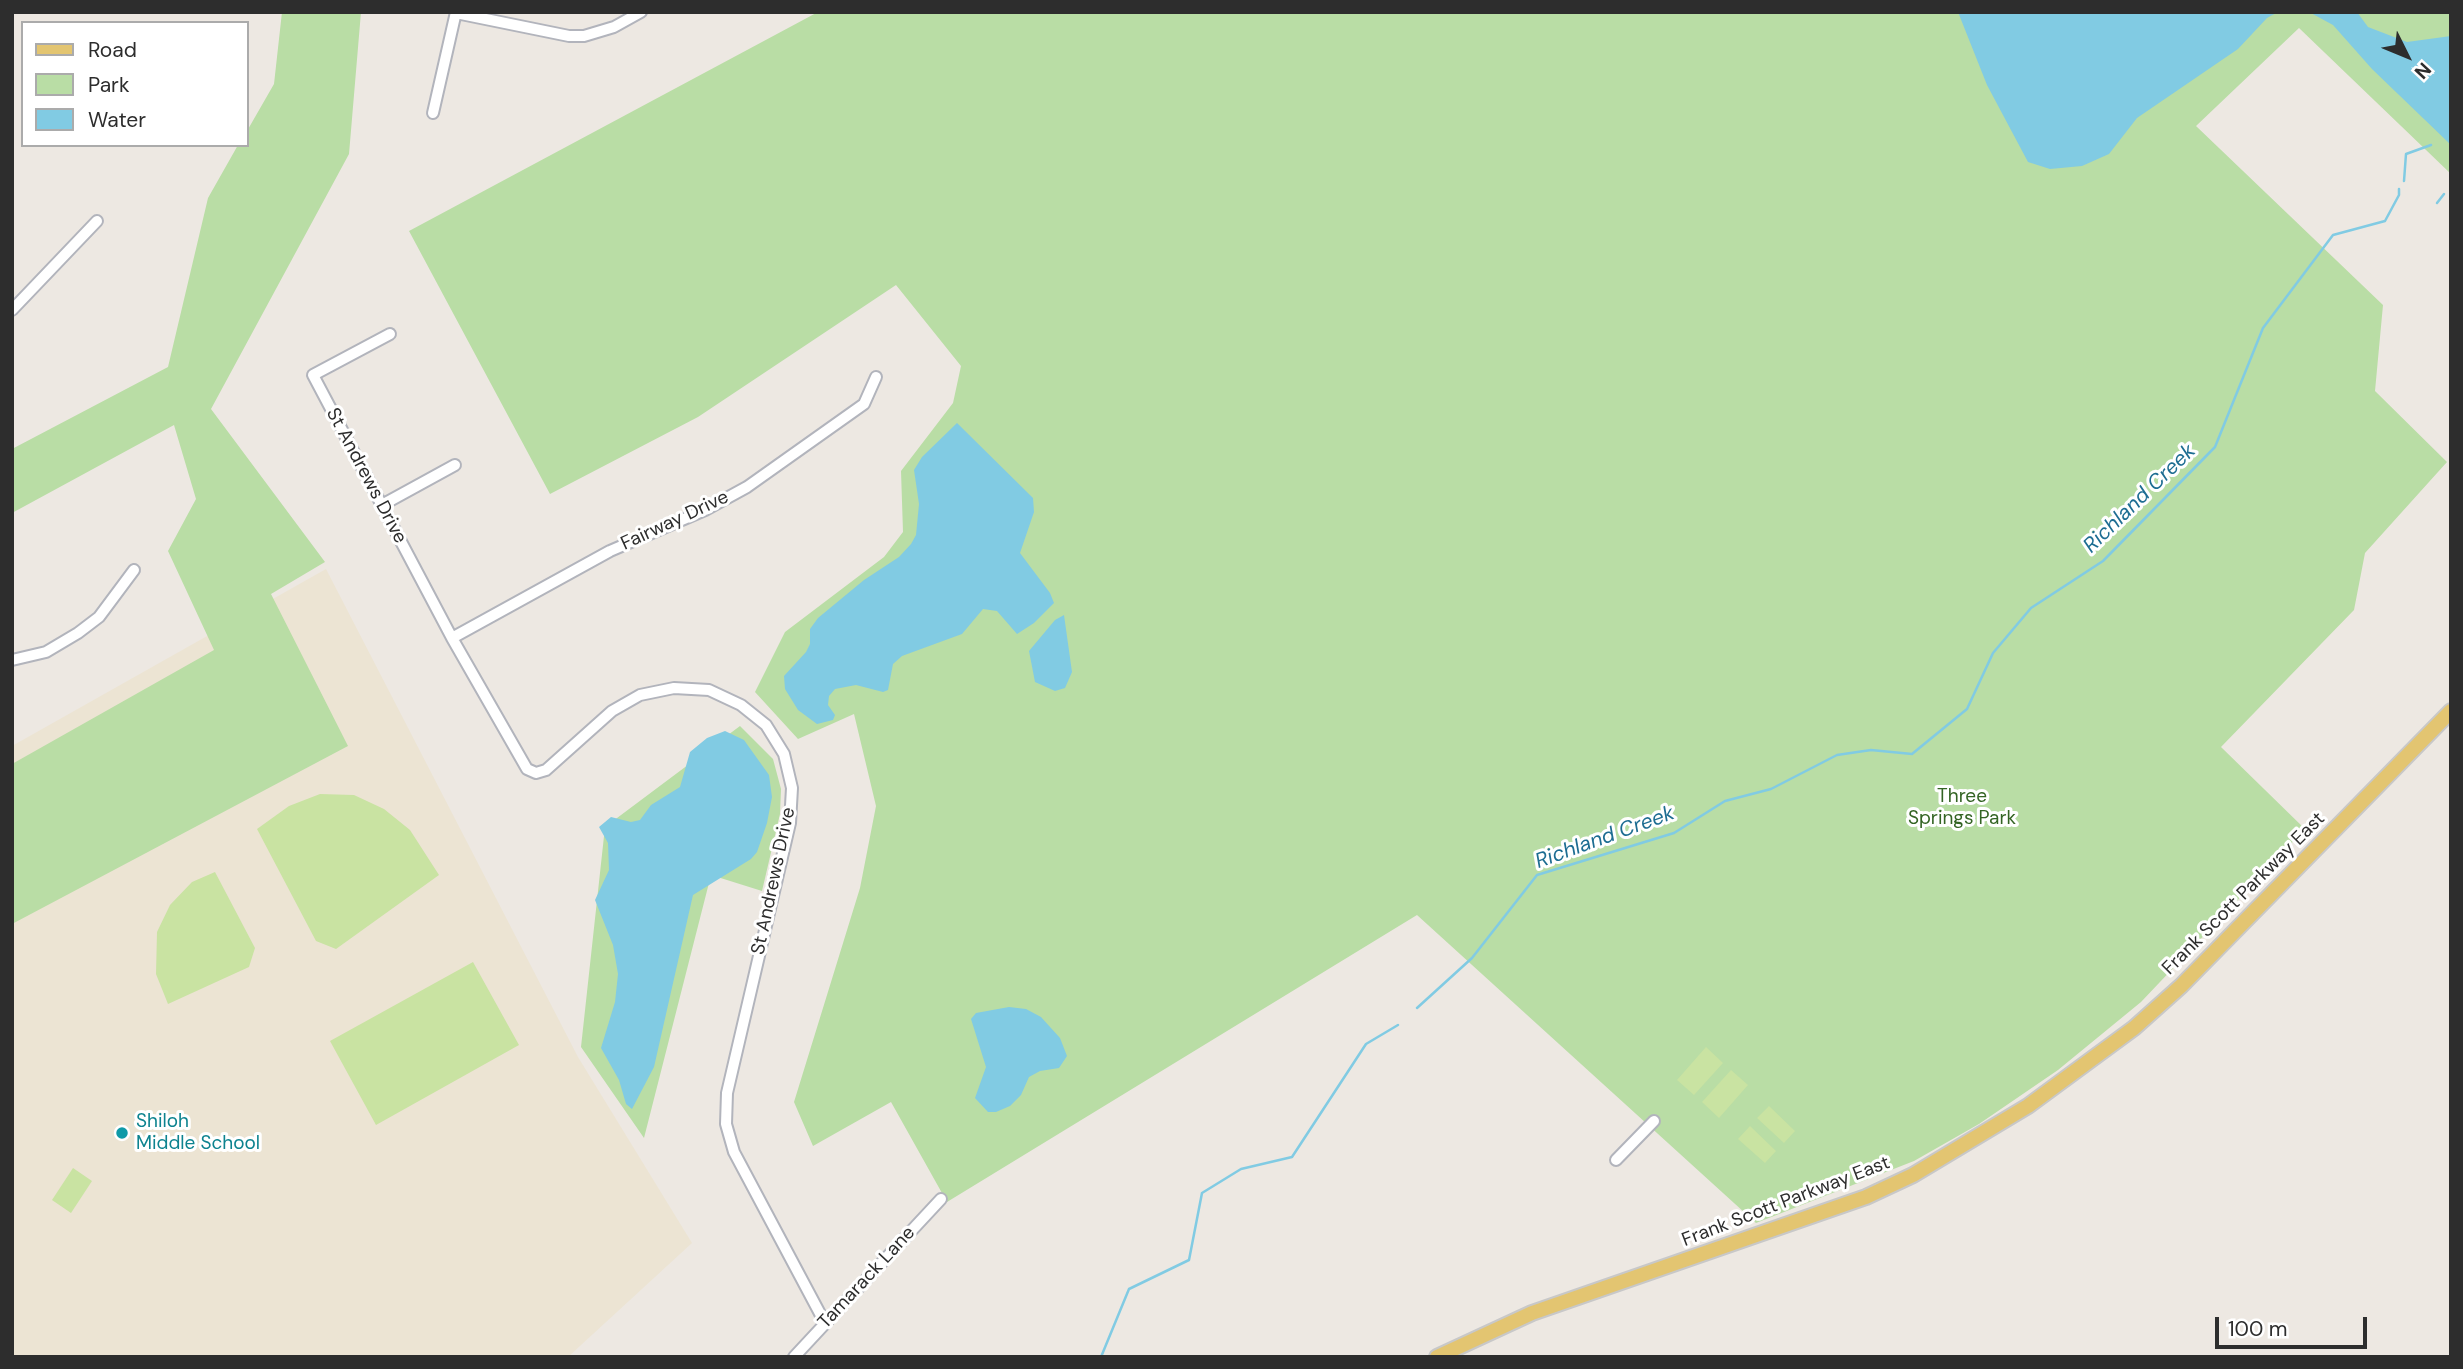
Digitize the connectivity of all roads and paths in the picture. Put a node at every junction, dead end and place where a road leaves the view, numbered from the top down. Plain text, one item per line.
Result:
1 (641, 12) edge
2 (456, 13) edge
3 (433, 113) dead end
4 (97, 221) dead end
5 (12, 310) edge
6 (390, 334) dead end
7 (876, 377) dead end
8 (455, 465) dead end
9 (382, 505) junction
10 (134, 570) dead end
11 (452, 638) junction
12 (12, 660) edge
13 (2451, 710) edge
14 (1654, 1121) dead end
15 (1616, 1160) dead end
16 (942, 1199) dead end
17 (825, 1323) junction
18 (794, 1357) edge
19 (1437, 1357) edge

1 - 2 street
2 - 3 street
4 - 5 street
6 - 9 street, St Andrews Drive
7 - 11 street, Fairway Drive
8 - 9 street
9 - 11 street, St Andrews Drive
10 - 12 street
11 - 17 street, St Andrews Drive
13 - 19 main road, Frank Scott Parkway East
14 - 15 street
16 - 17 street, Tamarack Lane
17 - 18 street, Tamarack Lane

